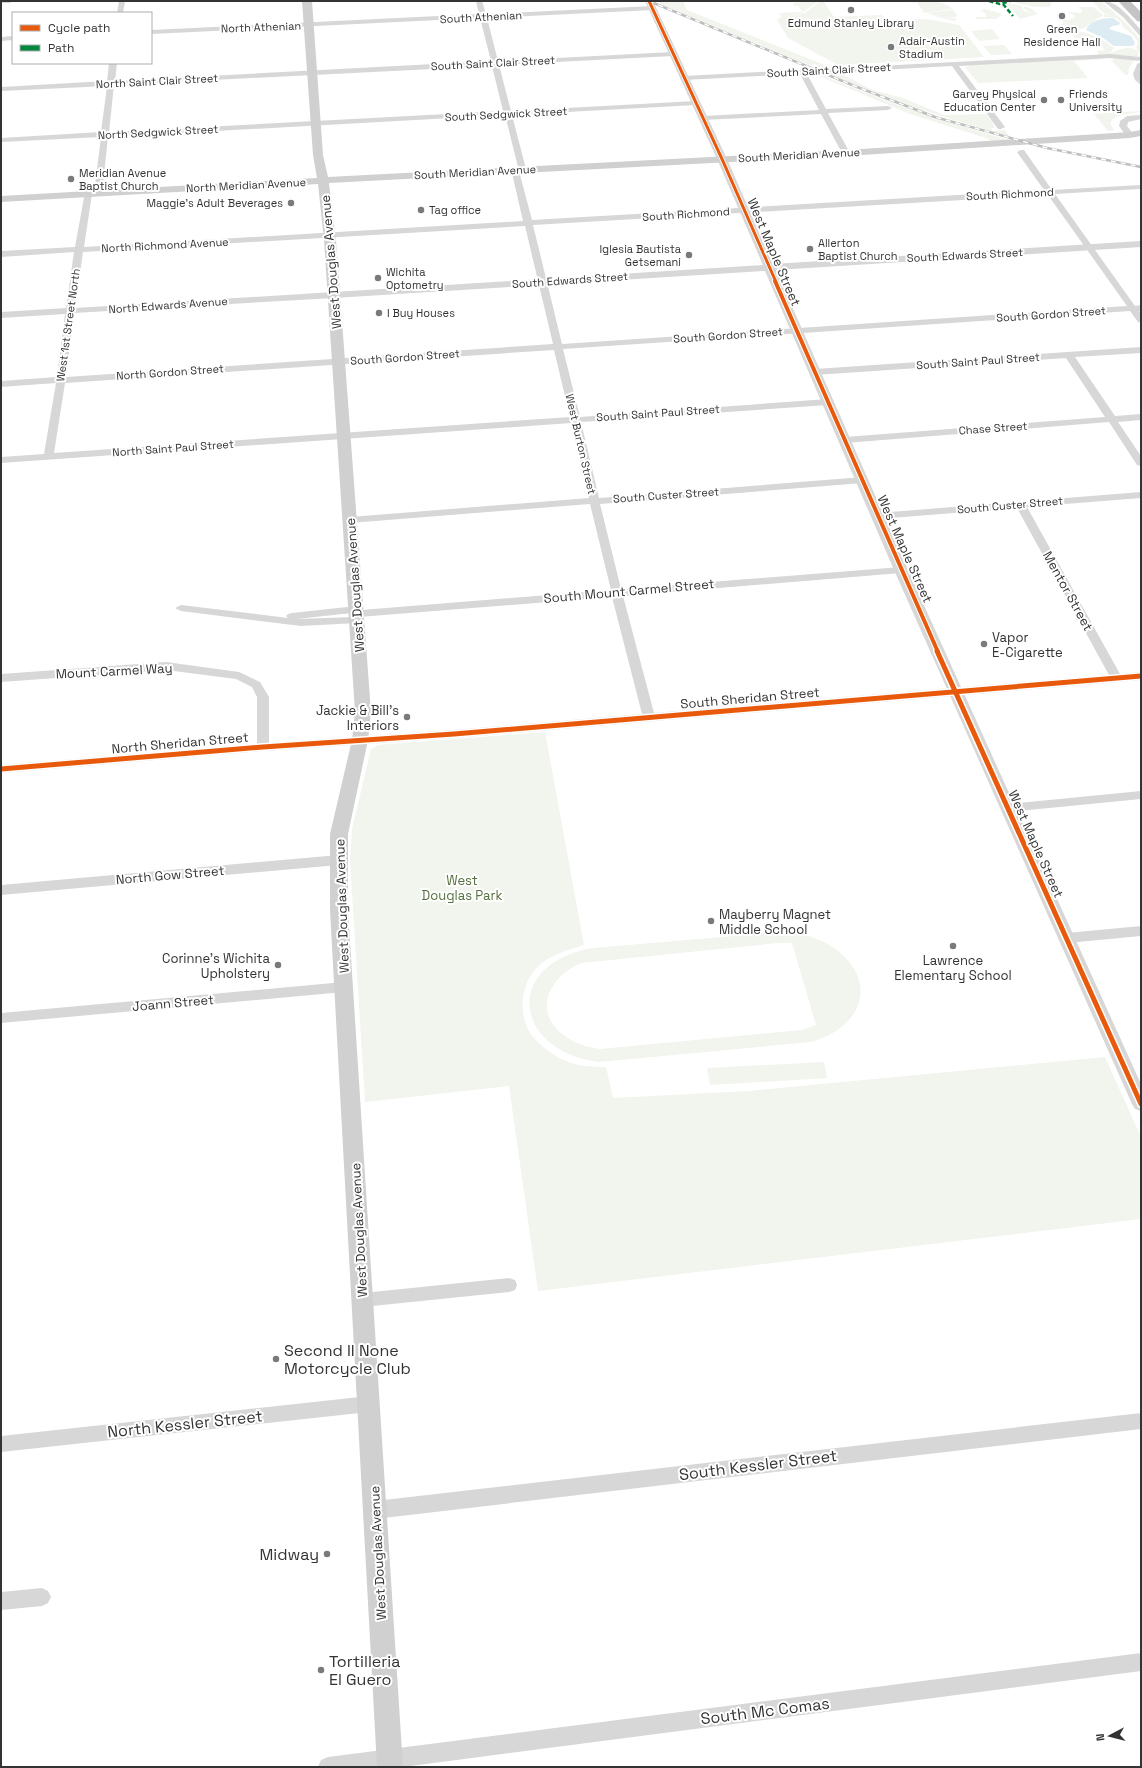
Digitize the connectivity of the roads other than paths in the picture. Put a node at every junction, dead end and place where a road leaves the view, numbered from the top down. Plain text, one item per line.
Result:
1 (1, 1) edge
2 (10, 1) edge
3 (122, 1) edge
4 (307, 1) edge
5 (479, 1) edge
6 (1106, 1) edge
7 (1125, 1) edge
8 (651, 5) edge
9 (120, 12) edge
10 (1141, 13) edge
11 (483, 17) junction
12 (1141, 19) edge
13 (309, 25) junction
14 (152, 32) edge
15 (1141, 34) edge
16 (152, 35) edge
17 (1, 40) edge
18 (12, 40) edge
19 (673, 54) junction
20 (1141, 59) edge
21 (495, 63) junction
22 (113, 64) edge
23 (954, 64) junction
24 (1141, 64) edge
25 (802, 72) junction
26 (312, 73) junction
27 (684, 78) junction
28 (111, 83) junction
29 (1141, 83) edge
30 (1, 89) edge
31 (696, 104) junction
32 (888, 108) dead end
33 (823, 112) junction
34 (509, 114) junction
35 (1141, 117) edge
36 (703, 118) junction
37 (316, 124) junction
38 (1001, 127) dead end
39 (104, 135) junction
40 (1137, 135) edge
41 (1, 140) edge
42 (1021, 152) dead end
43 (846, 153) junction
44 (722, 159) junction
45 (518, 169) junction
46 (323, 181) junction
47 (1139, 187) dead end
48 (1049, 192) junction
49 (93, 193) junction
50 (1, 199) edge
51 (744, 210) junction
52 (528, 223) junction
53 (330, 235) junction
54 (1141, 244) edge
55 (1088, 247) junction
56 (79, 250) junction
57 (1, 254) edge
58 (769, 267) junction
59 (541, 282) junction
60 (334, 295) junction
61 (1137, 308) edge
62 (70, 311) junction
63 (1, 316) edge
64 (1141, 320) edge
65 (796, 330) junction
66 (558, 346) junction
67 (1141, 350) edge
68 (1069, 355) junction
69 (339, 361) junction
70 (815, 372) junction
71 (61, 380) junction
72 (1, 384) edge
73 (828, 402) junction
74 (1141, 417) edge
75 (576, 419) junction
76 (1111, 419) junction
77 (344, 436) junction
78 (845, 440) junction
79 (48, 457) junction
80 (2, 460) edge
81 (1141, 463) edge
82 (1, 471) edge
83 (863, 480) junction
84 (1141, 494) edge
85 (595, 501) junction
86 (1020, 504) junction
87 (878, 516) junction
88 (350, 520) junction
89 (901, 570) junction
90 (616, 592) junction
91 (181, 608) dead end
92 (357, 614) junction
93 (1141, 676) edge
94 (1, 678) edge
95 (1116, 678) junction
96 (956, 692) junction
97 (649, 718) junction
98 (360, 740) junction
99 (263, 747) junction
100 (1, 769) edge
101 (1141, 795) edge
102 (1008, 808) junction
103 (339, 860) junction
104 (1, 890) edge
105 (1141, 931) edge
106 (1066, 938) junction
107 (344, 987) junction
108 (1, 1018) edge
109 (1141, 1104) edge
110 (509, 1285) dead end
111 (363, 1300) junction
112 (369, 1404) junction
113 (1141, 1421) edge
114 (1, 1444) edge
115 (375, 1510) junction
116 (42, 1597) dead end
117 (1, 1601) edge
118 (1141, 1662) edge
119 (390, 1763) edge
120 (328, 1767) edge

1 - 2 street
3 - 9 street
4 - 13 main road, West Douglas Avenue
5 - 11 street, West Burton Street
6 - 15 street
7 - 10 highway
7 - 12 highway
8 - 11 street, South Athenian
8 - 19 street, West Maple Street
11 - 13 street, South Athenian
11 - 21 street, West Burton Street
13 - 14 street, North Athenian
13 - 16 street, North Athenian
13 - 26 main road, West Douglas Avenue
17 - 18 street
19 - 21 street, South Saint Clair Street
19 - 27 street, West Maple Street
20 - 23 street, South Saint Clair Street
21 - 26 street, South Saint Clair Street
21 - 34 street, West Burton Street
22 - 28 street, West 1st Street North
23 - 25 street, South Saint Clair Street
23 - 38 street
24 - 29 street
25 - 27 street, South Saint Clair Street
25 - 33 street
26 - 28 street, North Saint Clair Street
26 - 37 main road, West Douglas Avenue
27 - 31 street, West Maple Street
28 - 30 street, North Saint Clair Street
28 - 39 street, West 1st Street North
31 - 34 street, South Sedgwick Street
31 - 36 street, West Maple Street
32 - 33 street
33 - 36 street
33 - 43 street
34 - 37 street, South Sedgwick Street
34 - 45 street, West Burton Street
35 - 40 street
36 - 44 street, West Maple Street
37 - 39 street, North Sedgwick Street
37 - 46 main road, West Douglas Avenue
39 - 41 street, North Sedgwick Street
39 - 49 street, West 1st Street North
40 - 43 main road, South Meridian Avenue
42 - 48 street
43 - 44 main road, South Meridian Avenue
44 - 45 main road, South Meridian Avenue
44 - 51 street, West Maple Street
45 - 46 main road, South Meridian Avenue
45 - 52 street, West Burton Street
46 - 49 main road, North Meridian Avenue
46 - 53 main road, West Douglas Avenue
47 - 48 street, South Richmond
48 - 51 street, South Richmond
48 - 55 street
49 - 50 main road, North Meridian Avenue
49 - 56 street, West 1st Street North
51 - 52 street, South Richmond
51 - 58 street, West Maple Street
52 - 53 street, South Richmond
52 - 59 street, West Burton Street
53 - 56 street, North Richmond Avenue
53 - 60 main road, West Douglas Avenue
54 - 55 street, South Edwards Street
55 - 58 street, South Edwards Street
55 - 61 street
56 - 57 street, North Richmond Avenue
56 - 62 street, West 1st Street North
58 - 59 street, South Edwards Street
58 - 65 street, West Maple Street
59 - 60 street, South Edwards Street
59 - 66 street, West Burton Street
60 - 62 street, North Edwards Avenue
60 - 69 main road, West Douglas Avenue
61 - 64 street
61 - 65 street, South Gordon Street
62 - 63 street, North Edwards Avenue
62 - 71 street, West 1st Street North
65 - 66 street, South Gordon Street
65 - 70 street, West Maple Street
66 - 69 street, South Gordon Street
66 - 75 street, West Burton Street
67 - 68 street, South Saint Paul Street
68 - 70 street, South Saint Paul Street
68 - 76 street
69 - 71 street, North Gordon Street
69 - 77 main road, West Douglas Avenue
70 - 73 street, West Maple Street
71 - 72 street, North Gordon Street
71 - 79 street, West 1st Street North
73 - 75 street, South Saint Paul Street
73 - 78 street, West Maple Street
74 - 76 street, Chase Street
75 - 77 street, South Saint Paul Street
75 - 85 street, West Burton Street
76 - 78 street, Chase Street
76 - 81 street
77 - 79 street, North Saint Paul Street
77 - 88 main road, West Douglas Avenue
78 - 83 street, West Maple Street
79 - 80 street, North Saint Paul Street
80 - 82 street
83 - 85 street, South Custer Street
83 - 87 street, West Maple Street
84 - 86 street, South Custer Street
85 - 88 street, South Custer Street
85 - 90 street, West Burton Street
86 - 87 street, South Custer Street
86 - 95 street, Mentor Street
87 - 89 street, West Maple Street
88 - 92 main road, West Douglas Avenue
89 - 90 street, South Mount Carmel Street
89 - 96 street, West Maple Street
90 - 92 street, South Mount Carmel Street
90 - 97 street, West Burton Street
91 - 92 street, South Mount Carmel Street
92 - 98 main road, West Douglas Avenue
93 - 95 street, South Sheridan Street
94 - 99 street, Mount Carmel Way
95 - 96 street, South Sheridan Street
96 - 97 street, South Sheridan Street
96 - 102 street, West Maple Street
97 - 98 street, South Sheridan Street
98 - 99 street, North Sheridan Street
98 - 103 main road, West Douglas Avenue
99 - 100 street, North Sheridan Street
101 - 102 street
102 - 106 street, West Maple Street
103 - 104 street, North Gow Street
103 - 107 main road, West Douglas Avenue
105 - 106 street
106 - 109 street, West Maple Street
107 - 108 street, Joann Street
107 - 111 main road, West Douglas Avenue
110 - 111 street
111 - 112 main road, West Douglas Avenue
112 - 114 street, North Kessler Street
112 - 115 main road, West Douglas Avenue
113 - 115 street, South Kessler Street
115 - 119 main road, West Douglas Avenue
116 - 117 street
118 - 119 street, South Mc Comas
119 - 120 street, South Mc Comas

